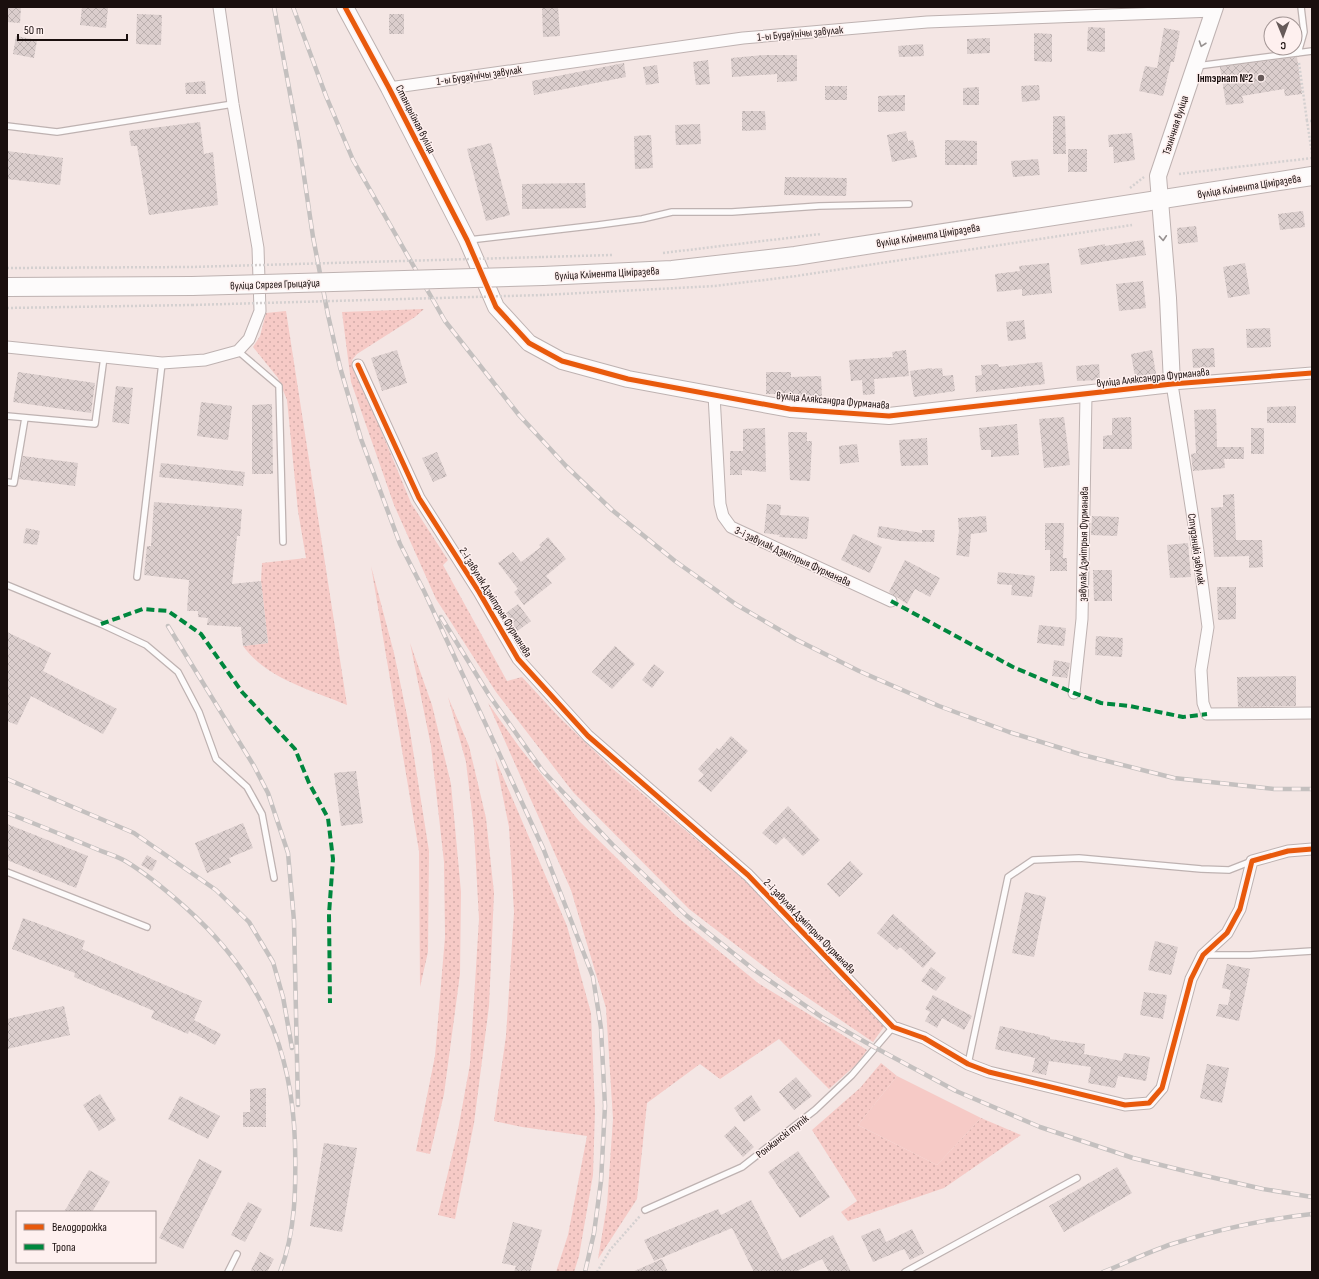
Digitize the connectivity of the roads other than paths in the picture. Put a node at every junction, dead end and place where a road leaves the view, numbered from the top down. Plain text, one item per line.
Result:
1 (219, 7) edge
2 (345, 7) edge
3 (1214, 9) edge
4 (1303, 24) edge
5 (1303, 36) edge
6 (1274, 56) edge
7 (1194, 66) junction
8 (389, 88) junction
9 (233, 104) junction
10 (7, 126) edge
11 (1312, 176) edge
12 (1160, 200) junction
13 (909, 204) dead end
14 (467, 240) junction
15 (543, 276) joint
16 (7, 286) edge
17 (7, 347) edge
18 (238, 351) junction
19 (104, 357) junction
20 (162, 363) junction
21 (358, 365) dead end
22 (1312, 373) edge
23 (1172, 384) junction
24 (714, 395) junction
25 (1086, 395) junction
26 (7, 416) edge
27 (25, 418) junction
28 (7, 482) edge
29 (284, 542) dead end
30 (138, 577) dead end
31 (7, 585) edge
32 (891, 601) dead end
33 (1074, 693) dead end
34 (1312, 713) edge
35 (1312, 849) edge
36 (1252, 861) junction
37 (7, 872) edge
38 (274, 878) dead end
39 (147, 927) dead end
40 (1312, 951) edge
41 (1204, 955) junction
42 (893, 1027) junction
43 (968, 1064) junction
44 (1077, 1178) dead end
45 (645, 1210) road end
46 (237, 1254) dead end
47 (228, 1272) edge
48 (905, 1272) edge

1 - 9 street
2 - 8 street, Станцыйная вуліца
3 -> 7 street, Тэхнічная вуліца
3 - 8 street, 1-ы Будаўнічы завулак
4 - 5 lane
6 - 7 lane
7 - 12 street, Тэхнічная вуліца
8 - 14 street, Станцыйная вуліца
9 - 10 lane
9 - 18 street
11 - 12 main road, вуліца Клімента Ціміразева
12 - 15 main road, вуліца Клімента Ціміразева
12 -> 23 street, Тэхнічная вуліца
13 - 14 lane
14 - 24 street, вуліца Аляксандра Фурманава
15 - 16 main road, вуліца Сяргея Грыцаўца, bridge
17 - 19 street
18 - 20 street
18 - 29 lane
19 - 20 street
19 - 27 lane
20 - 30 lane
21 - 42 street, 2-і завулак Дзмітрыя Фурманава
22 - 23 street, вуліца Аляксандра Фурманава
23 - 25 street, вуліца Аляксандра Фурманава
23 - 34 street, Студэнцкі завулак
24 - 25 street, вуліца Аляксандра Фурманава
24 - 32 street, 3-і завулак Дзмітрыя Фурманава
25 - 33 street, завулак Дзмітрыя Фурманава
26 - 27 lane
27 - 28 lane
31 - 38 lane
35 - 36 street
36 - 41 street, 2-і завулак Дзмітрыя Фурманава
36 - 43 lane
37 - 39 lane
40 - 41 lane
41 - 43 street, 2-і завулак Дзмітрыя Фурманава
42 - 43 street, 2-і завулак Дзмітрыя Фурманава
42 - 45 lane, Ронжанскі тупік
44 - 48 lane
46 - 47 lane

